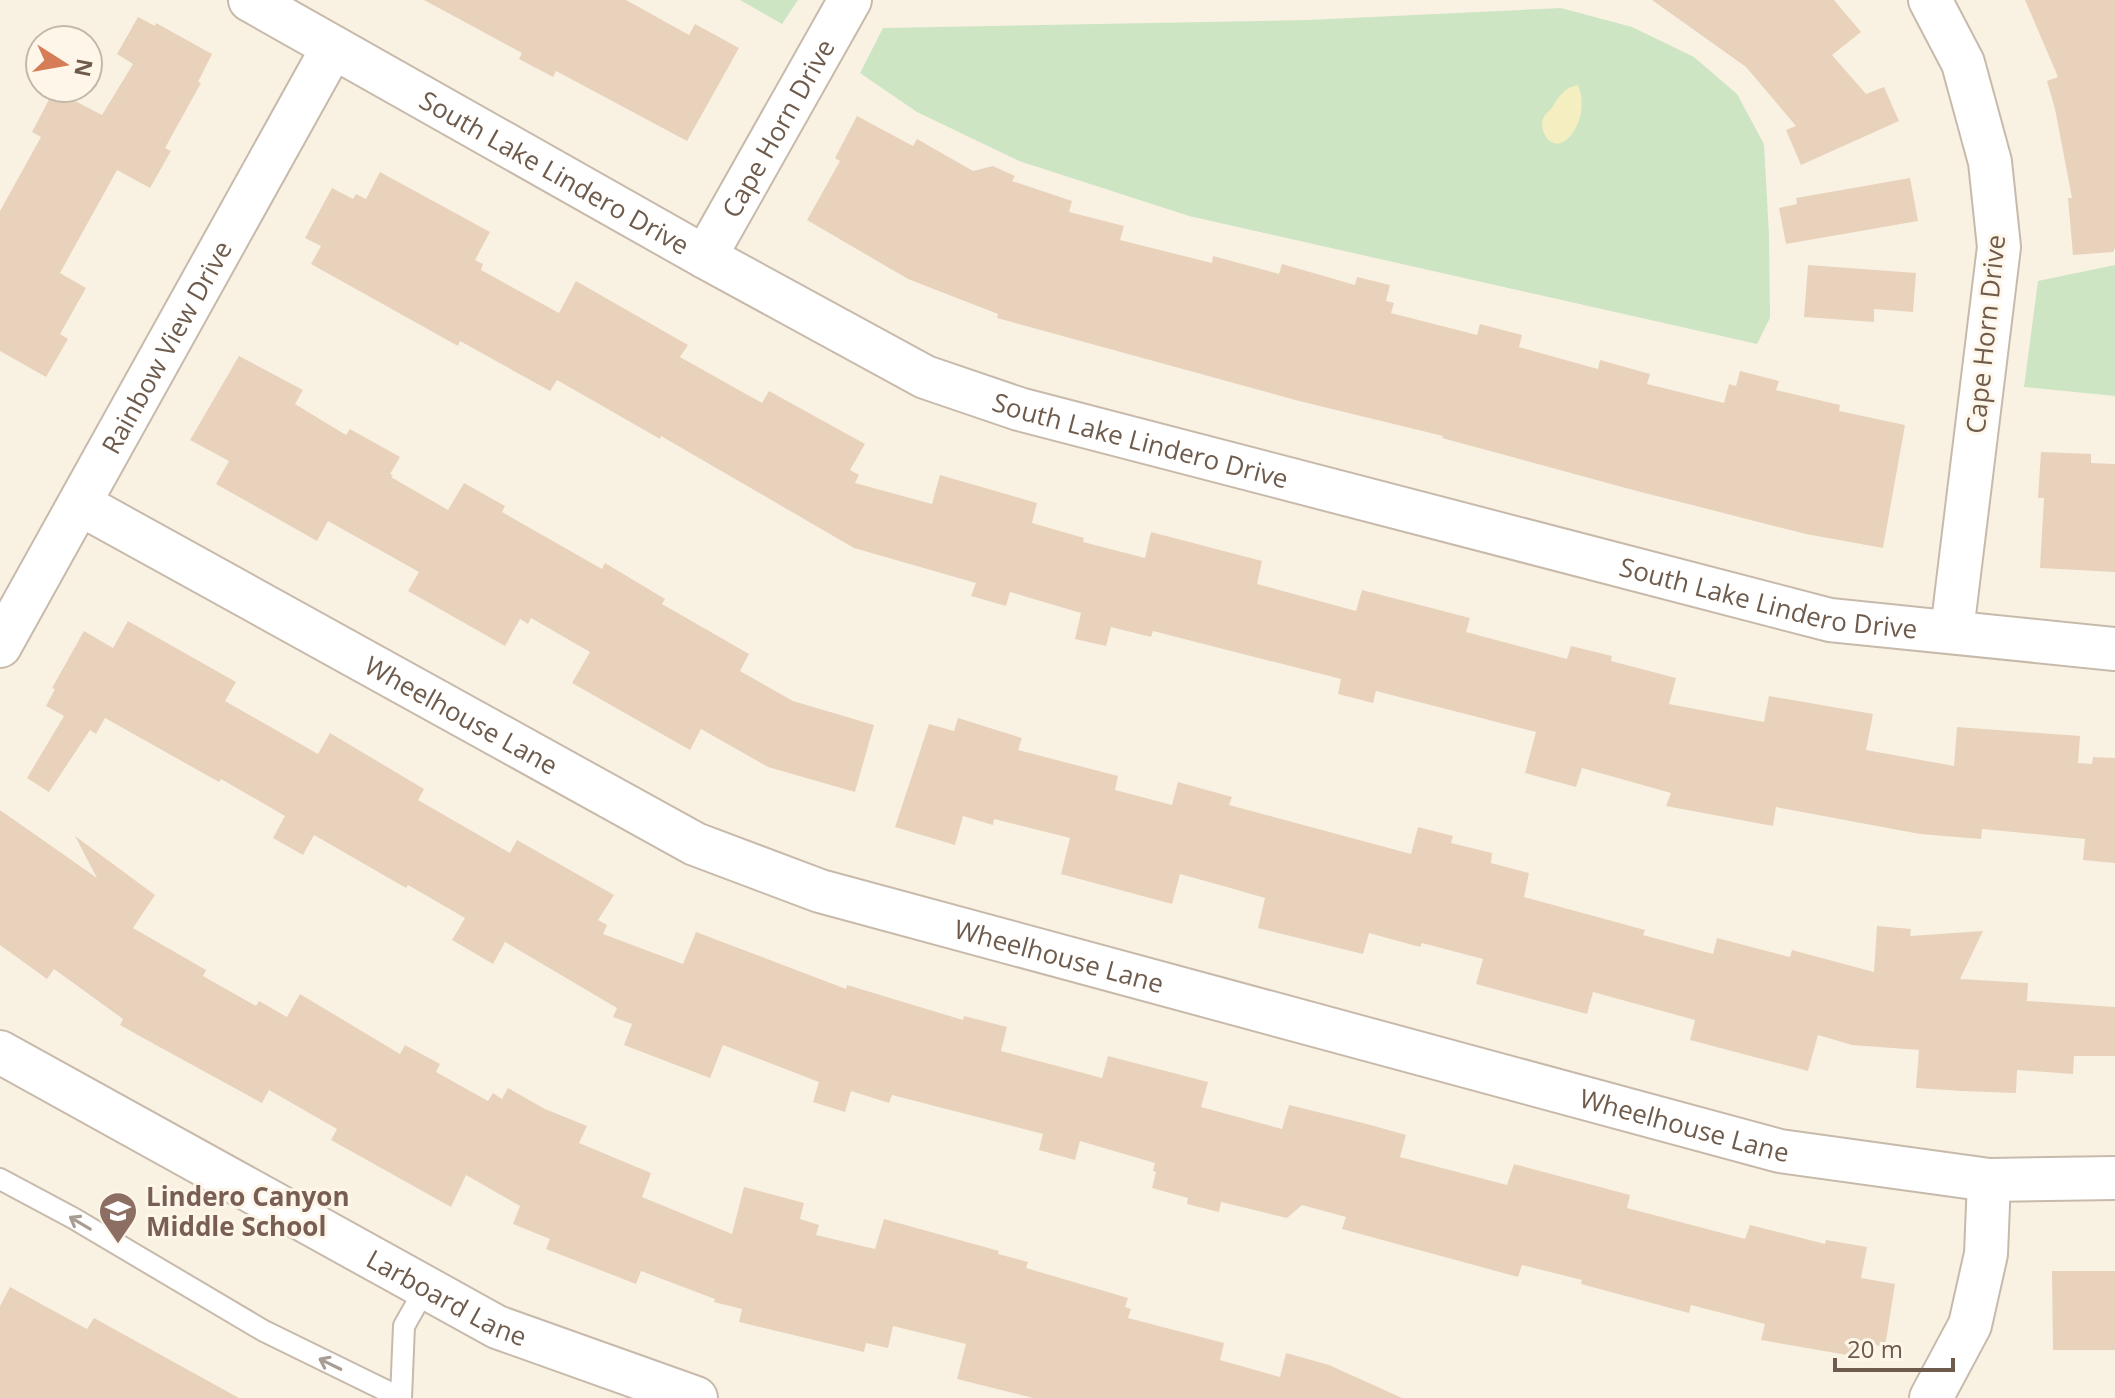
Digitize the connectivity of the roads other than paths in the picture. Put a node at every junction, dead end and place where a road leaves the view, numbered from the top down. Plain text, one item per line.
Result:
1 (250, 0) edge
2 (850, 0) edge
3 (1930, 0) edge
4 (333, 47) junction
5 (705, 257) junction
6 (80, 504) junction
7 (1952, 631) junction
8 (0, 646) edge
9 (2115, 649) edge
10 (4, 1063) edge
11 (2115, 1178) edge
12 (0, 1179) edge
13 (1989, 1180) junction
14 (426, 1287) junction
15 (401, 1398) edge
16 (696, 1398) edge
17 (1931, 1398) edge

1 - 4 street, South Lake Lindero Drive
2 - 5 street, Cape Horn Drive
3 - 7 street, Cape Horn Drive
4 - 5 street, South Lake Lindero Drive
4 - 6 street, Rainbow View Drive
5 - 7 street, South Lake Lindero Drive
6 - 8 street, Rainbow View Drive
6 - 13 street, Wheelhouse Lane
7 - 9 street, South Lake Lindero Drive
10 - 14 street, Larboard Lane
11 - 13 street, Wheelhouse Lane
15 -> 12 lane
13 - 17 street
14 - 15 lane
14 - 16 street, Larboard Lane

